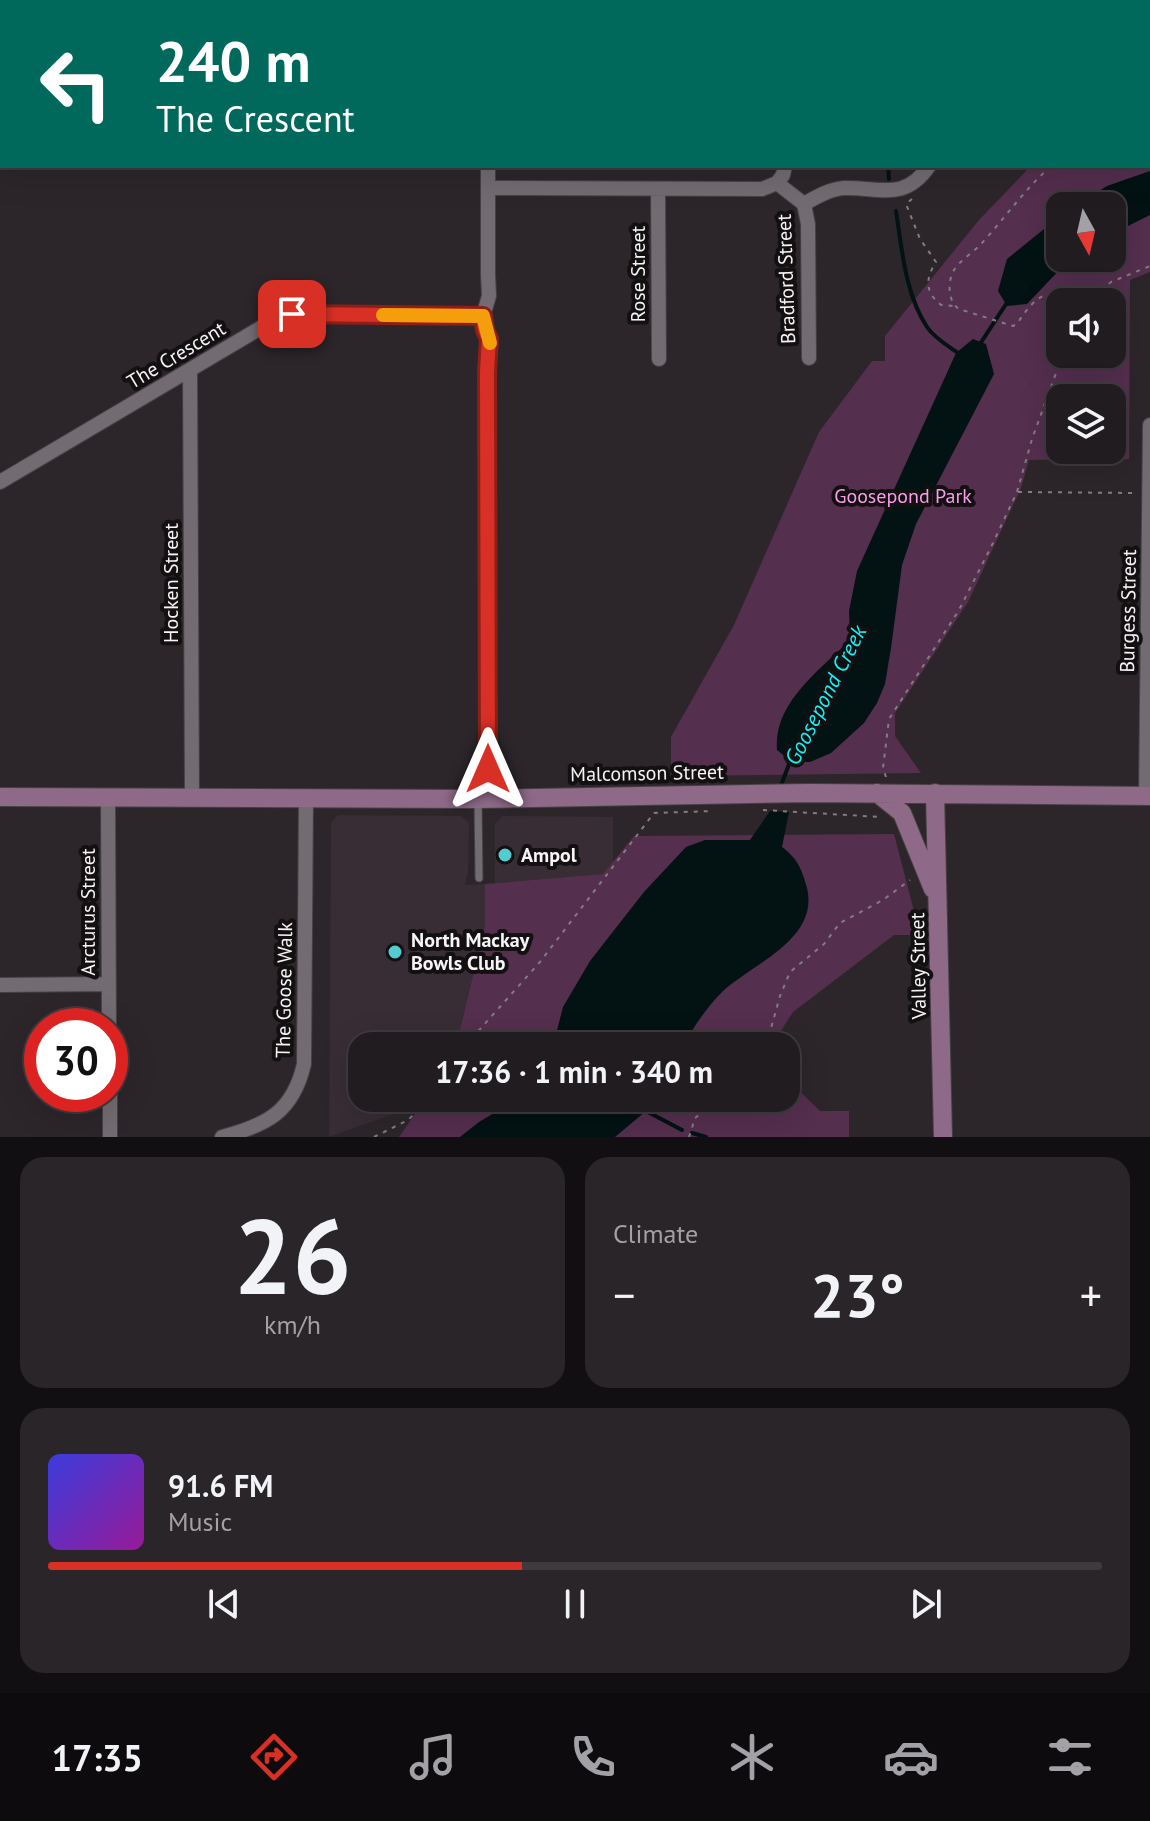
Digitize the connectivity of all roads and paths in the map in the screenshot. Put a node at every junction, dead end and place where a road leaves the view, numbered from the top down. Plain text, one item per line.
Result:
1 (488, 168) edge
2 (785, 168) edge
3 (928, 168) edge
4 (1049, 168) edge
5 (777, 183) junction
6 (488, 188) junction
7 (658, 189) junction
8 (915, 193) dead end
9 (804, 204) junction
10 (1150, 266) edge
11 (1103, 288) edge
12 (1046, 294) edge
13 (954, 306) junction
14 (483, 316) junction
15 (809, 358) dead end
16 (659, 359) dead end
17 (1058, 368) edge
18 (190, 370) junction
19 (1150, 426) edge
20 (0, 482) edge
21 (1017, 492) junction
22 (1149, 493) edge
23 (890, 779) dead end
24 (876, 793) junction
25 (935, 793) junction
26 (1148, 796) edge
27 (0, 797) edge
28 (192, 797) junction
29 (108, 798) junction
30 (306, 798) junction
31 (483, 799) junction
32 (755, 810) dead end
33 (712, 811) dead end
34 (888, 817) dead end
35 (917, 875) dead end
36 (479, 878) dead end
37 (939, 903) junction
38 (109, 984) junction
39 (0, 985) edge
40 (109, 1008) edge
41 (478, 1032) edge
42 (770, 1032) edge
43 (110, 1112) edge
44 (416, 1112) edge
45 (702, 1112) edge
46 (110, 1137) edge
47 (222, 1137) edge
48 (374, 1137) edge
49 (689, 1137) edge
50 (943, 1137) edge

1 - 6 street
2 - 5 street
3 - 9 street
4 - 13 path
5 - 7 street
5 - 9 street, Bradford Street
6 - 7 street
6 - 14 street
7 - 16 street, Rose Street
8 - 13 path
9 - 15 street, Bradford Street
10 - 11 path
12 - 13 path
14 - 18 street, The Crescent
14 - 31 street
17 - 21 path
18 - 20 street, The Crescent
18 - 28 street, Hocken Street
19 - 22 street, Burgess Street
21 - 22 path
21 - 23 path
22 - 26 street, Burgess Street
24 - 25 main road, Malcomson Street
24 - 31 main road, Malcomson Street
24 - 37 main road
25 - 26 main road, Malcomson Street
25 - 37 main road, Valley Street
27 - 29 main road, Malcomson Street
28 - 29 main road, Malcomson Street
28 - 30 main road, Malcomson Street
29 - 38 street, Arcturus Street
30 - 31 main road, Malcomson Street
30 - 47 street, The Goose Walk
31 - 36 lane
32 - 34 path
33 - 41 path
35 - 42 path
37 - 50 main road, Valley Street
38 - 39 street
38 - 40 street, Arcturus Street
43 - 46 street
44 - 48 path
45 - 49 path

